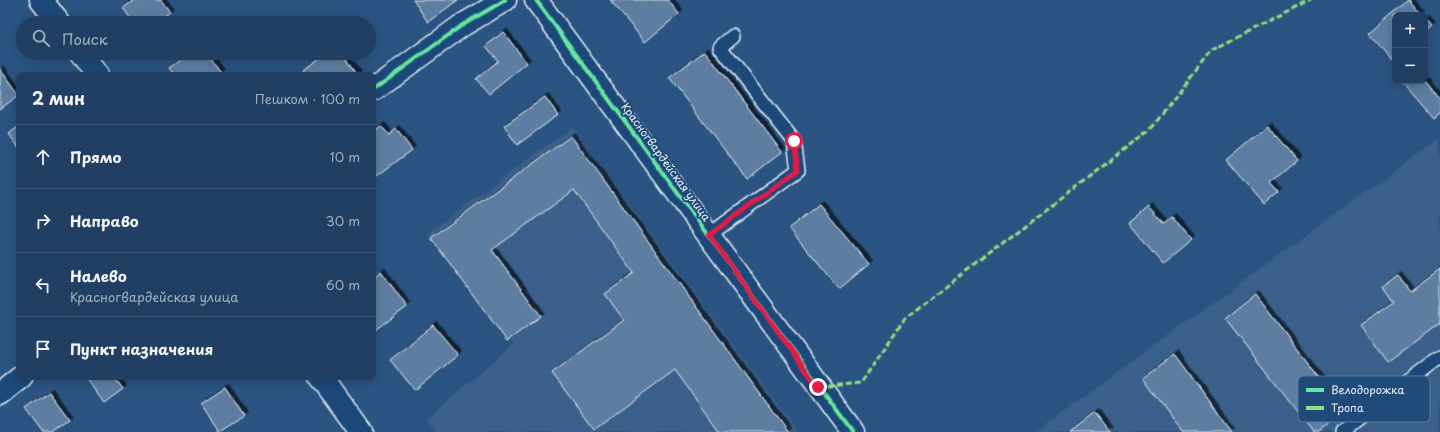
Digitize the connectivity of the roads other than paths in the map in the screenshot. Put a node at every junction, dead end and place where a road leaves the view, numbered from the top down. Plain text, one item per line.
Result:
1 (42, 0) edge
2 (505, 0) edge
3 (536, 0) edge
4 (54, 16) edge
5 (733, 36) dead end
6 (86, 60) edge
7 (95, 72) edge
8 (376, 88) edge
9 (709, 235) junction
10 (1440, 357) edge
11 (1415, 376) edge
12 (17, 380) edge
13 (323, 380) edge
14 (0, 394) edge
15 (1355, 422) edge
16 (361, 432) edge
17 (852, 432) edge
18 (1342, 432) edge

1 - 4 street
2 - 8 street
3 - 9 street, Красногвардейская улица
5 - 9 lane
6 - 7 street
9 - 17 street, Красногвардейская улица
10 - 11 lane
12 - 14 street
13 - 16 street
15 - 18 lane

